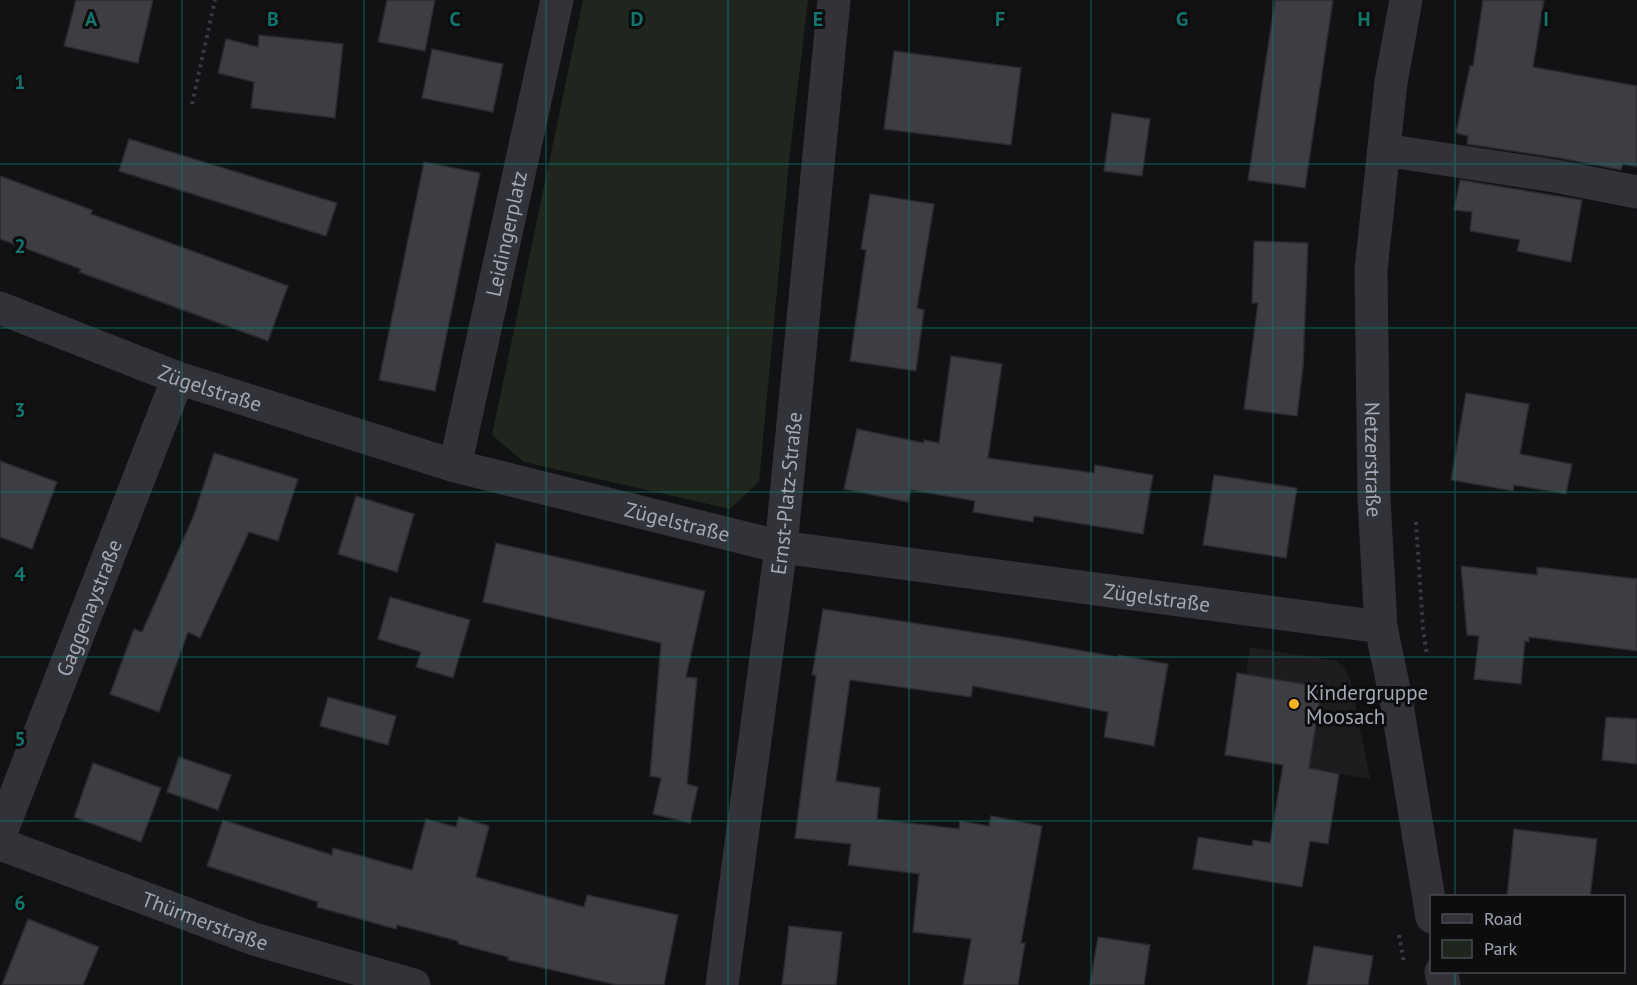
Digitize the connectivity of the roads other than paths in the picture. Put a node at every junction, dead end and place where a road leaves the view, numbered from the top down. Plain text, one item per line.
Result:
1 (557, 0) edge
2 (834, 0) edge
3 (1406, 0) edge
4 (1384, 150) junction
5 (1637, 192) edge
6 (0, 308) edge
7 (178, 378) junction
8 (455, 466) junction
9 (781, 547) junction
10 (1381, 627) junction
11 (0, 835) edge
12 (0, 844) edge
13 (1430, 911) edge
14 (414, 985) edge
15 (722, 985) edge

1 - 8 street, Leidingerplatz
2 - 9 street, Ernst-Platz-Straße
3 - 4 street, Netzerstraße
4 - 5 street
4 - 10 street, Netzerstraße
6 - 7 street, Zügelstraße
7 - 8 street, Zügelstraße
7 - 11 street, Gaggenaystraße
8 - 9 street, Zügelstraße
9 - 10 street, Zügelstraße
9 - 15 street, Ernst-Platz-Straße
10 - 13 street, Netzerstraße
12 - 14 street, Thürmerstraße

